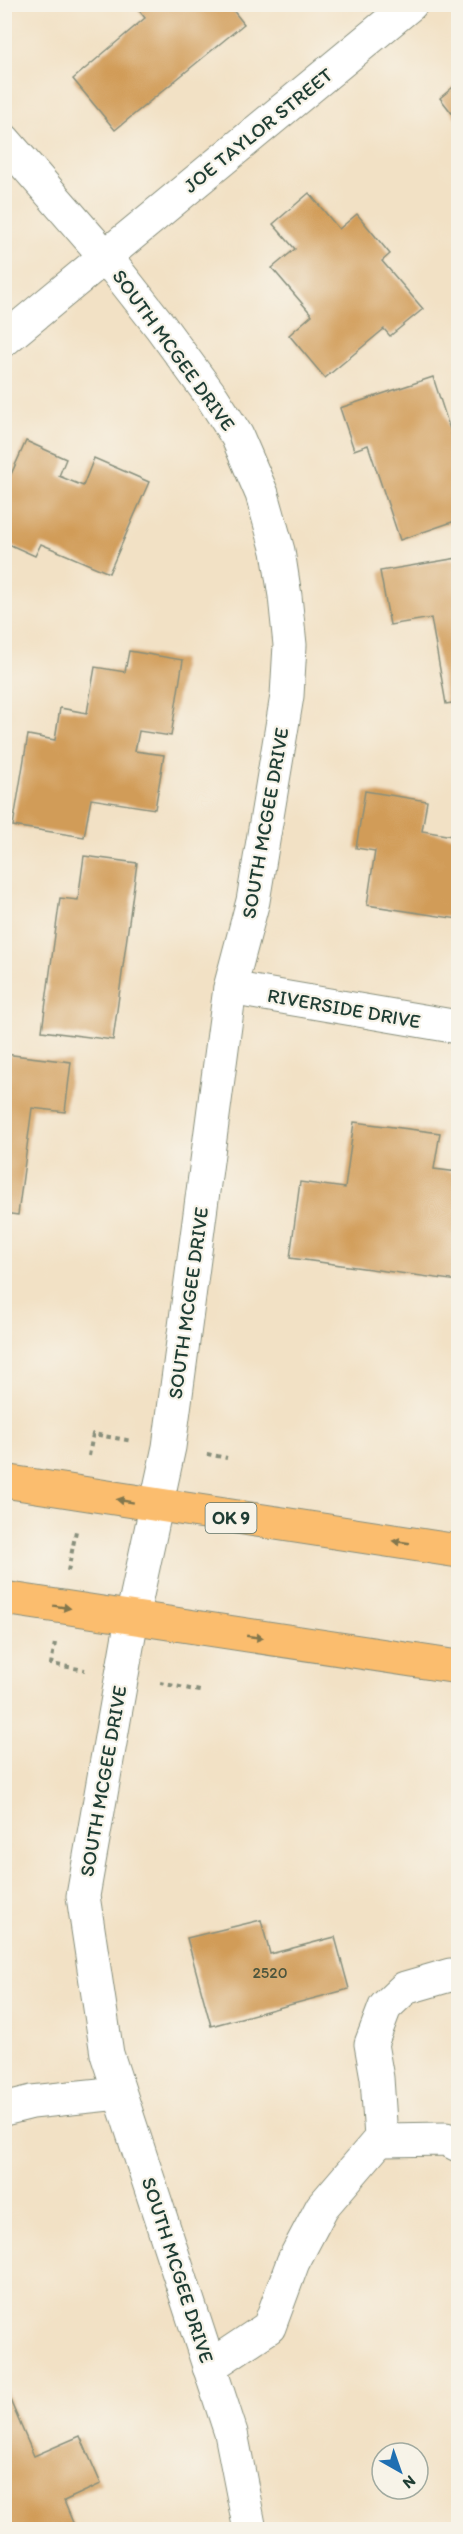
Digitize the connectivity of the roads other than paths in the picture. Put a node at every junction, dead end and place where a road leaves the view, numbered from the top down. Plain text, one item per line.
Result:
1 (411, 4) edge
2 (4, 140) edge
3 (105, 256) junction
4 (4, 340) edge
5 (230, 988) junction
6 (459, 1027) edge
7 (4, 1481) edge
8 (158, 1507) junction
9 (459, 1551) edge
10 (4, 1598) edge
11 (132, 1618) junction
12 (459, 1667) edge
13 (459, 1976) edge
14 (119, 2092) junction
15 (4, 2109) edge
16 (381, 2138) junction
17 (459, 2145) edge
18 (209, 2367) junction
19 (250, 2529) edge

1 - 3 street, JOE TAYLOR STREET
2 - 3 street, SOUTH MCGEE DRIVE
3 - 4 street, JOE TAYLOR STREET
3 - 5 street, SOUTH MCGEE DRIVE
5 - 6 street, RIVERSIDE DRIVE
5 - 8 street, SOUTH MCGEE DRIVE
8 -> 7 highway, OK 9
9 -> 8 highway, OK 9
8 - 11 street, SOUTH MCGEE DRIVE
10 -> 11 highway
11 -> 12 highway
11 - 14 street, SOUTH MCGEE DRIVE
13 - 16 street
14 - 15 street
14 - 18 street, SOUTH MCGEE DRIVE
16 - 17 street
16 - 18 street
18 - 19 street, SOUTH MCGEE DRIVE

